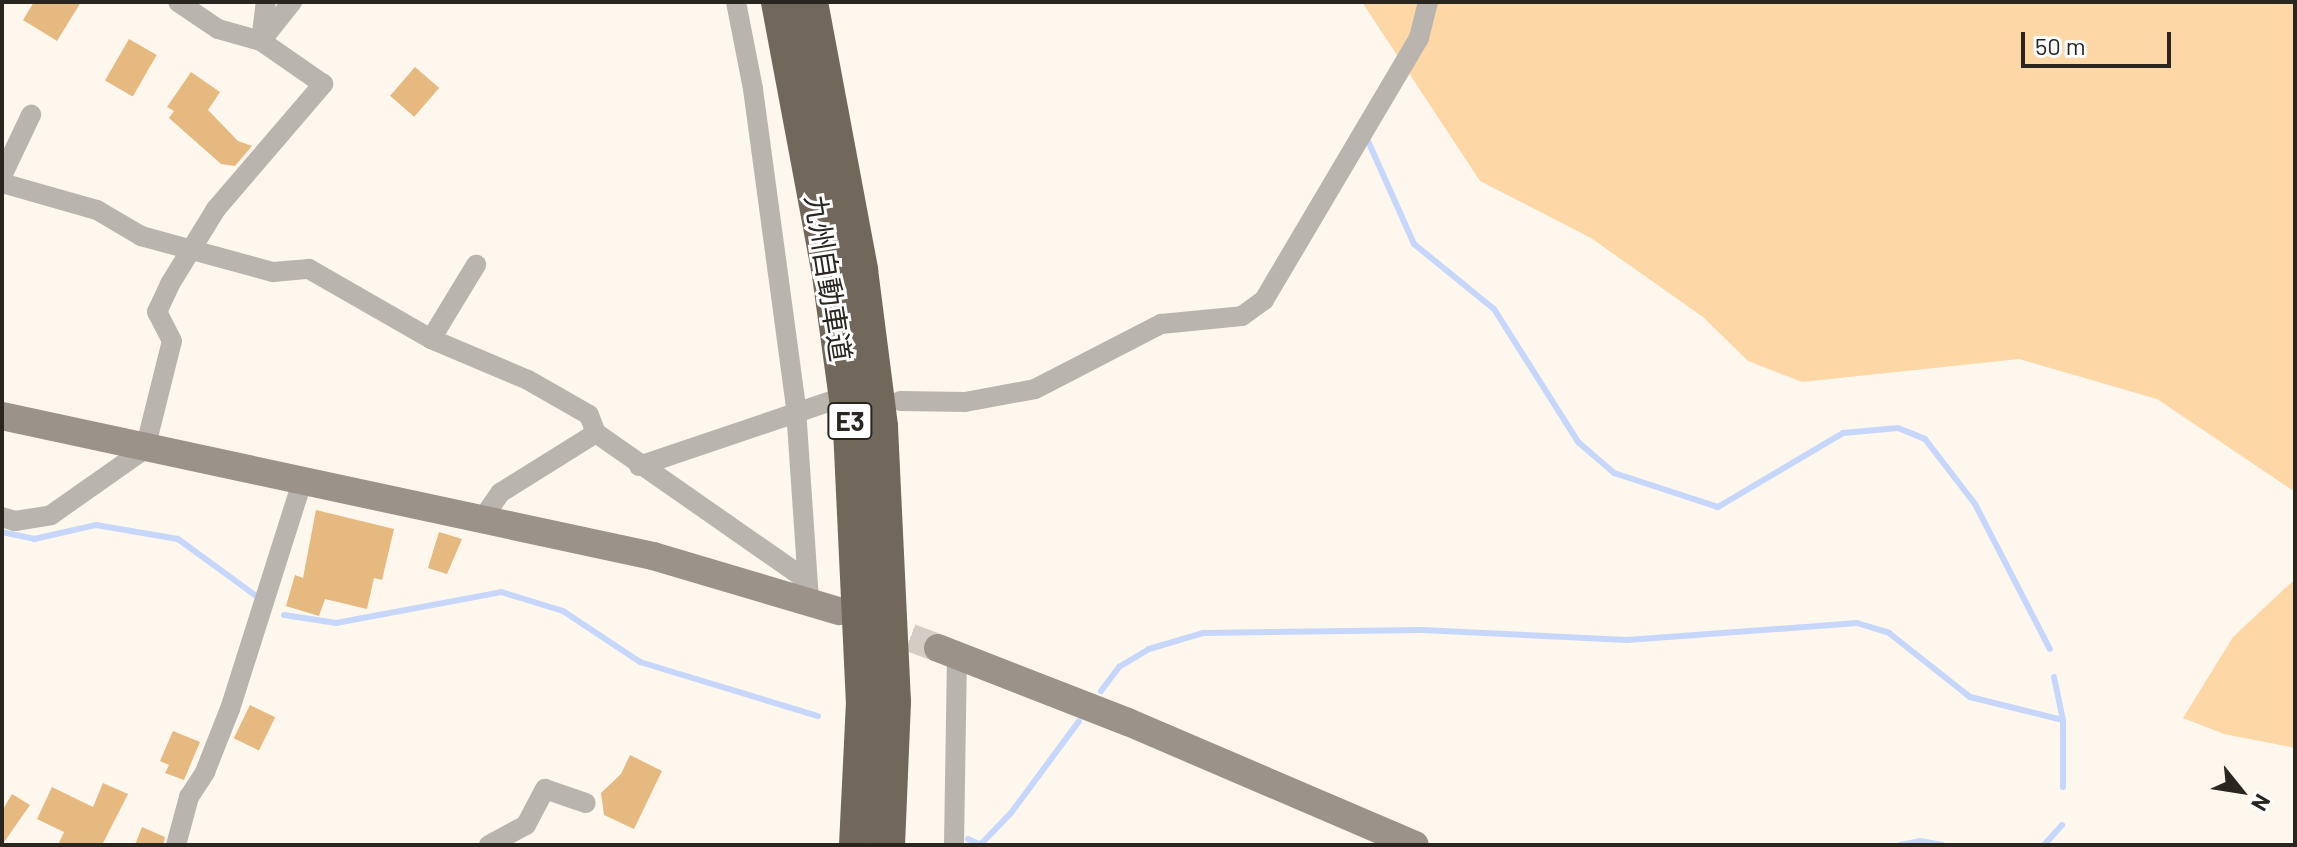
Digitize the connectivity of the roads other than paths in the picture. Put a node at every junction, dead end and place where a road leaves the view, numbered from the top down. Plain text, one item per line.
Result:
1 (178, 2) edge
2 (266, 2) edge
3 (292, 2) edge
4 (736, 2) edge
5 (779, 2) edge
6 (810, 2) edge
7 (1428, 2) edge
8 (261, 41) junction
9 (31, 115) dead end
10 (2, 176) edge
11 (2, 183) edge
12 (193, 249) junction
13 (476, 265) dead end
14 (431, 339) junction
15 (831, 401) dead end
16 (900, 401) dead end
17 (796, 409) junction
18 (2, 416) edge
19 (596, 433) junction
20 (145, 449) junction
21 (639, 466) junction
22 (303, 479) junction
23 (2, 517) edge
24 (482, 519) junction
25 (808, 590) junction
26 (839, 611) dead end
27 (948, 652) joint
28 (586, 803) dead end
29 (176, 845) edge
30 (489, 845) edge
31 (857, 845) edge
32 (887, 845) edge
33 (954, 845) edge
34 (1415, 845) edge

1 - 8 street
2 - 8 street
3 - 8 street
4 - 17 street
5 - 31 highway, 九州自動車道 / E3
6 - 32 highway, 九州自動車道 / E3
7 - 16 street
8 - 12 street
9 - 10 street
11 - 12 street
12 - 14 street
12 - 20 street
13 - 14 street
14 - 19 street
15 - 17 street
17 - 21 street
17 - 25 street
18 - 20 street
19 - 21 street
19 - 24 street
20 - 22 street
20 - 23 street
21 - 25 street
22 - 24 street
22 - 29 street
24 - 25 street
25 - 26 street
27 - 33 street
27 - 34 street
28 - 30 street

